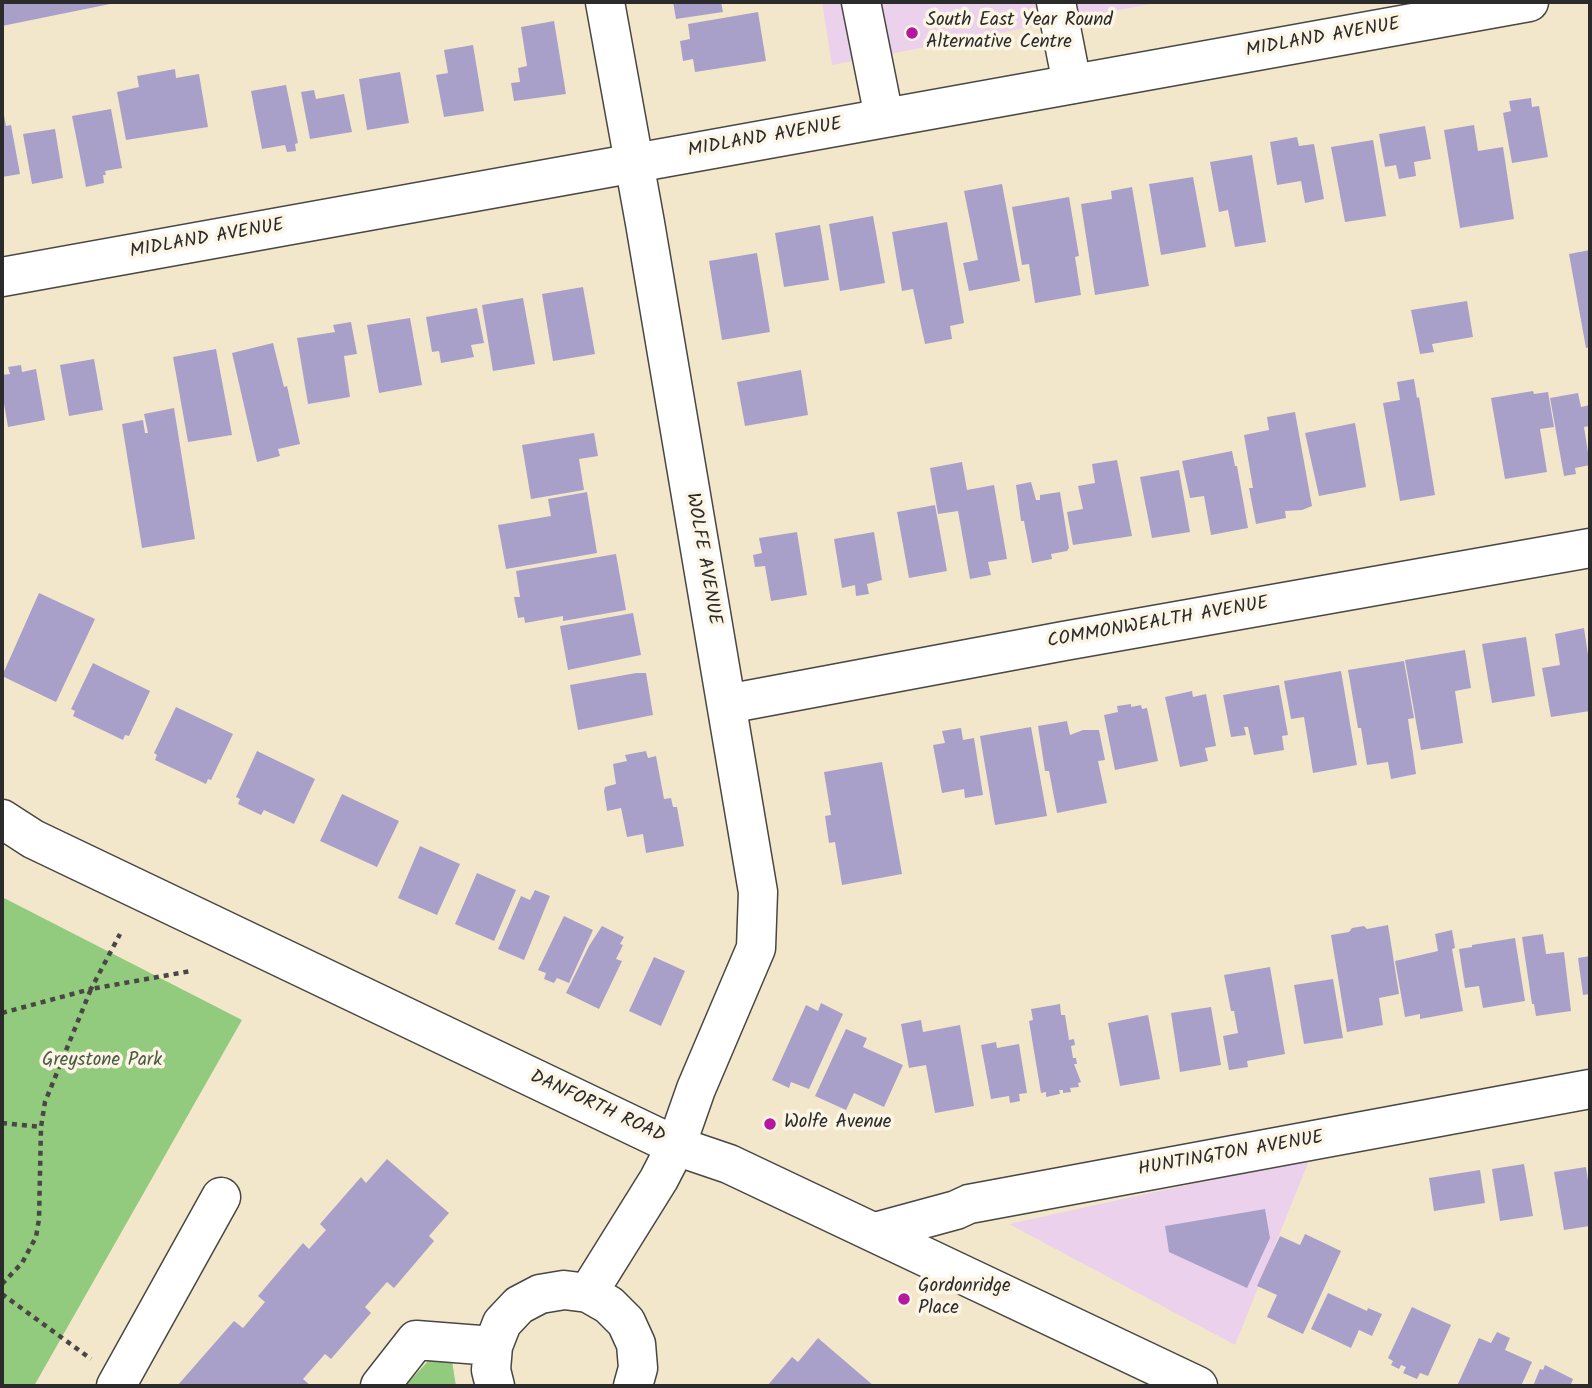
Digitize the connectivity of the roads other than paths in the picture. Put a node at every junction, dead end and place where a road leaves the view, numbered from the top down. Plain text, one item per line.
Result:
1 (605, 2) edge
2 (861, 2) edge
3 (1056, 2) edge
4 (1529, 2) edge
5 (1072, 84) junction
6 (884, 117) junction
7 (634, 163) junction
8 (2, 277) edge
9 (1590, 548) edge
10 (727, 704) junction
11 (2, 819) edge
12 (1590, 1089) edge
13 (676, 1146) junction
14 (221, 1197) dead end
15 (875, 1232) junction
16 (588, 1293) junction
17 (492, 1346) junction
18 (118, 1383) edge
19 (380, 1386) edge
20 (495, 1386) edge
21 (634, 1386) edge
22 (1198, 1386) edge

1 - 7 street, WOLFE AVENUE
2 - 6 street
3 - 5 street
4 - 5 street, MIDLAND AVENUE
5 - 6 street, MIDLAND AVENUE
6 - 7 street, MIDLAND AVENUE
7 - 8 street, MIDLAND AVENUE
7 - 10 street, WOLFE AVENUE
9 - 10 street, COMMONWEALTH AVENUE
10 - 13 street, WOLFE AVENUE
11 - 13 street, DANFORTH ROAD
12 - 15 street, HUNTINGTON AVENUE
13 - 15 street, DANFORTH ROAD
13 - 16 street
14 - 18 street
15 - 22 street, DANFORTH ROAD
16 - 17 street
16 - 21 street
17 - 19 street
17 - 20 street

